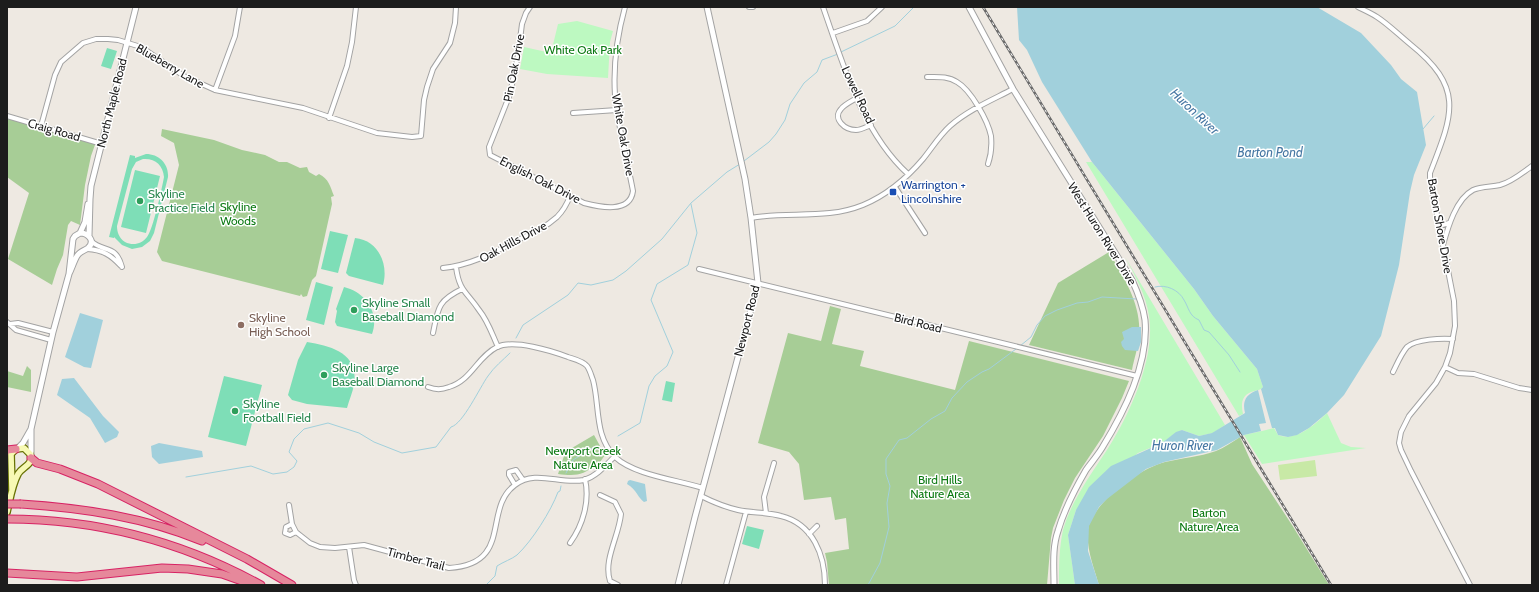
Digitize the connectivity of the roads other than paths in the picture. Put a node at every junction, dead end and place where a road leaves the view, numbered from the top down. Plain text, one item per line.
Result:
1 (136, 7) edge
2 (240, 7) edge
3 (356, 7) edge
4 (456, 7) edge
5 (530, 7) edge
6 (624, 7) edge
7 (707, 7) edge
8 (749, 7) edge
9 (753, 7) edge
10 (823, 7) edge
11 (882, 7) edge
12 (969, 7) edge
13 (1358, 7) edge
14 (833, 34) junction
15 (127, 42) junction
16 (928, 77) dead end
17 (1013, 89) junction
18 (215, 90) junction
19 (857, 98) junction
20 (978, 108) junction
21 (617, 110) junction
22 (572, 113) dead end
23 (7, 116) edge
24 (329, 118) junction
25 (871, 125) junction
26 (41, 126) junction
27 (102, 144) junction
28 (489, 151) joint
29 (988, 164) dead end
30 (1532, 166) edge
31 (908, 174) junction
32 (895, 187) junction
33 (633, 191) joint
34 (570, 196) junction
35 (90, 199) junction
36 (752, 218) junction
37 (1449, 223) junction
38 (1438, 226) junction
39 (80, 232) junction
40 (925, 233) dead end
41 (90, 238) junction
42 (73, 246) junction
43 (1442, 247) junction
44 (85, 250) junction
45 (456, 266) junction
46 (443, 268) dead end
47 (699, 270) dead end
48 (69, 274) junction
49 (758, 284) junction
50 (462, 289) junction
51 (8, 323) edge
52 (53, 332) junction
53 (433, 333) dead end
54 (1453, 339) junction
55 (51, 340) junction
56 (498, 347) junction
57 (1445, 367) junction
58 (1393, 372) dead end
59 (1137, 376) junction
60 (428, 387) dead end
61 (1532, 390) edge
62 (31, 429) junction
63 (17, 448) junction
64 (7, 450) edge
65 (615, 456) junction
66 (31, 457) junction
67 (11, 461) junction
68 (774, 463) dead end
69 (25, 468) junction
70 (523, 480) junction
71 (585, 480) junction
72 (515, 485) junction
73 (703, 488) junction
74 (12, 490) junction
75 (600, 495) dead end
76 (701, 496) junction
77 (7, 504) edge
78 (288, 505) dead end
79 (7, 512) edge
80 (746, 512) junction
81 (766, 513) junction
82 (7, 519) edge
83 (292, 524) junction
84 (817, 526) dead end
85 (296, 532) junction
86 (809, 534) junction
87 (570, 543) dead end
88 (349, 547) junction
89 (247, 559) junction
90 (7, 573) edge
91 (253, 585) edge
92 (261, 585) edge
93 (292, 585) edge
94 (356, 585) edge
95 (618, 585) edge
96 (678, 585) edge
97 (726, 585) edge
98 (825, 585) edge
99 (1054, 585) edge
100 (1470, 585) edge

1 - 15 street, North Maple Road
2 - 18 street
3 - 24 street
4 - 24 street, Blueberry Lane
5 - 28 street, Pin Oak Drive
6 - 21 street, White Oak Drive
7 - 36 street, Newport Road
8 - 9 street
10 - 14 street, Lowell Road
11 - 14 street
12 - 17 street, West Huron River Drive
13 - 38 street, Barton Shore Drive
14 - 19 street, Lowell Road
15 - 18 street, Blueberry Lane
15 - 26 street, Blueberry Lane
15 - 27 street, North Maple Road
16 - 20 street
17 - 20 street
17 - 59 street, West Huron River Drive
18 - 24 street, Blueberry Lane
19 - 25 street, Lowell Road
19 - 25 street
20 - 29 street
20 - 31 street
21 - 22 street
21 - 33 street, White Oak Drive
23 - 26 street, Craig Road
25 - 31 street, Lowell Road
26 - 27 street, Craig Road
27 - 35 street, North Maple Road
28 - 34 street, English Oak Drive
30 - 37 street
31 - 32 street
32 - 36 street
32 - 40 street
33 - 34 street, English Oak Drive
34 - 45 street, Oak Hills Drive
35 - 39 street, North Maple Road
35 - 41 street, North Maple Road
36 - 49 street, Newport Road
37 - 38 street
37 - 43 street
38 - 43 street, Barton Shore Drive
39 - 41 street
39 - 42 street
41 - 44 street
41 - 44 street
42 - 44 street
42 - 48 street
43 - 54 street, Barton Shore Drive
44 - 48 street
45 - 46 street, Oak Hills Drive
45 - 50 street
47 - 49 street, Bird Road
48 - 52 street
49 - 59 street, Bird Road
49 - 73 street, Newport Road
50 - 53 street
50 - 56 street
51 - 52 street
51 - 55 street
52 - 55 street
54 - 57 street, Barton Shore Drive
54 - 58 street
55 - 62 street
56 - 60 street
56 - 65 street
57 - 61 street
57 - 100 street, Barton Shore Drive
59 - 99 street, West Huron River Drive
62 - 63 street
62 - 66 street
63 - 64 highway
63 - 66 main road
63 - 67 main road
65 - 71 street
65 - 73 street
66 - 69 main road
66 - 89 highway
67 - 69 main road
67 - 74 main road
68 - 81 street
69 - 74 main road
70 - 71 street, Timber Trail
70 - 72 street, Timber Trail
70 - 72 street
71 - 87 street
72 - 88 street, Timber Trail
73 - 76 street, Newport Road
74 - 79 main road
75 - 95 street
76 - 80 street
76 - 96 street, Newport Road
77 - 89 highway, bridge
78 - 83 street, Timber Trail
80 - 81 street
80 - 97 street
81 - 86 street
82 - 92 highway
83 - 85 street, Timber Trail
83 - 85 street, Timber Trail
84 - 86 street
85 - 88 street, Timber Trail
86 - 98 street
88 - 94 street
89 - 93 highway
90 - 91 highway

